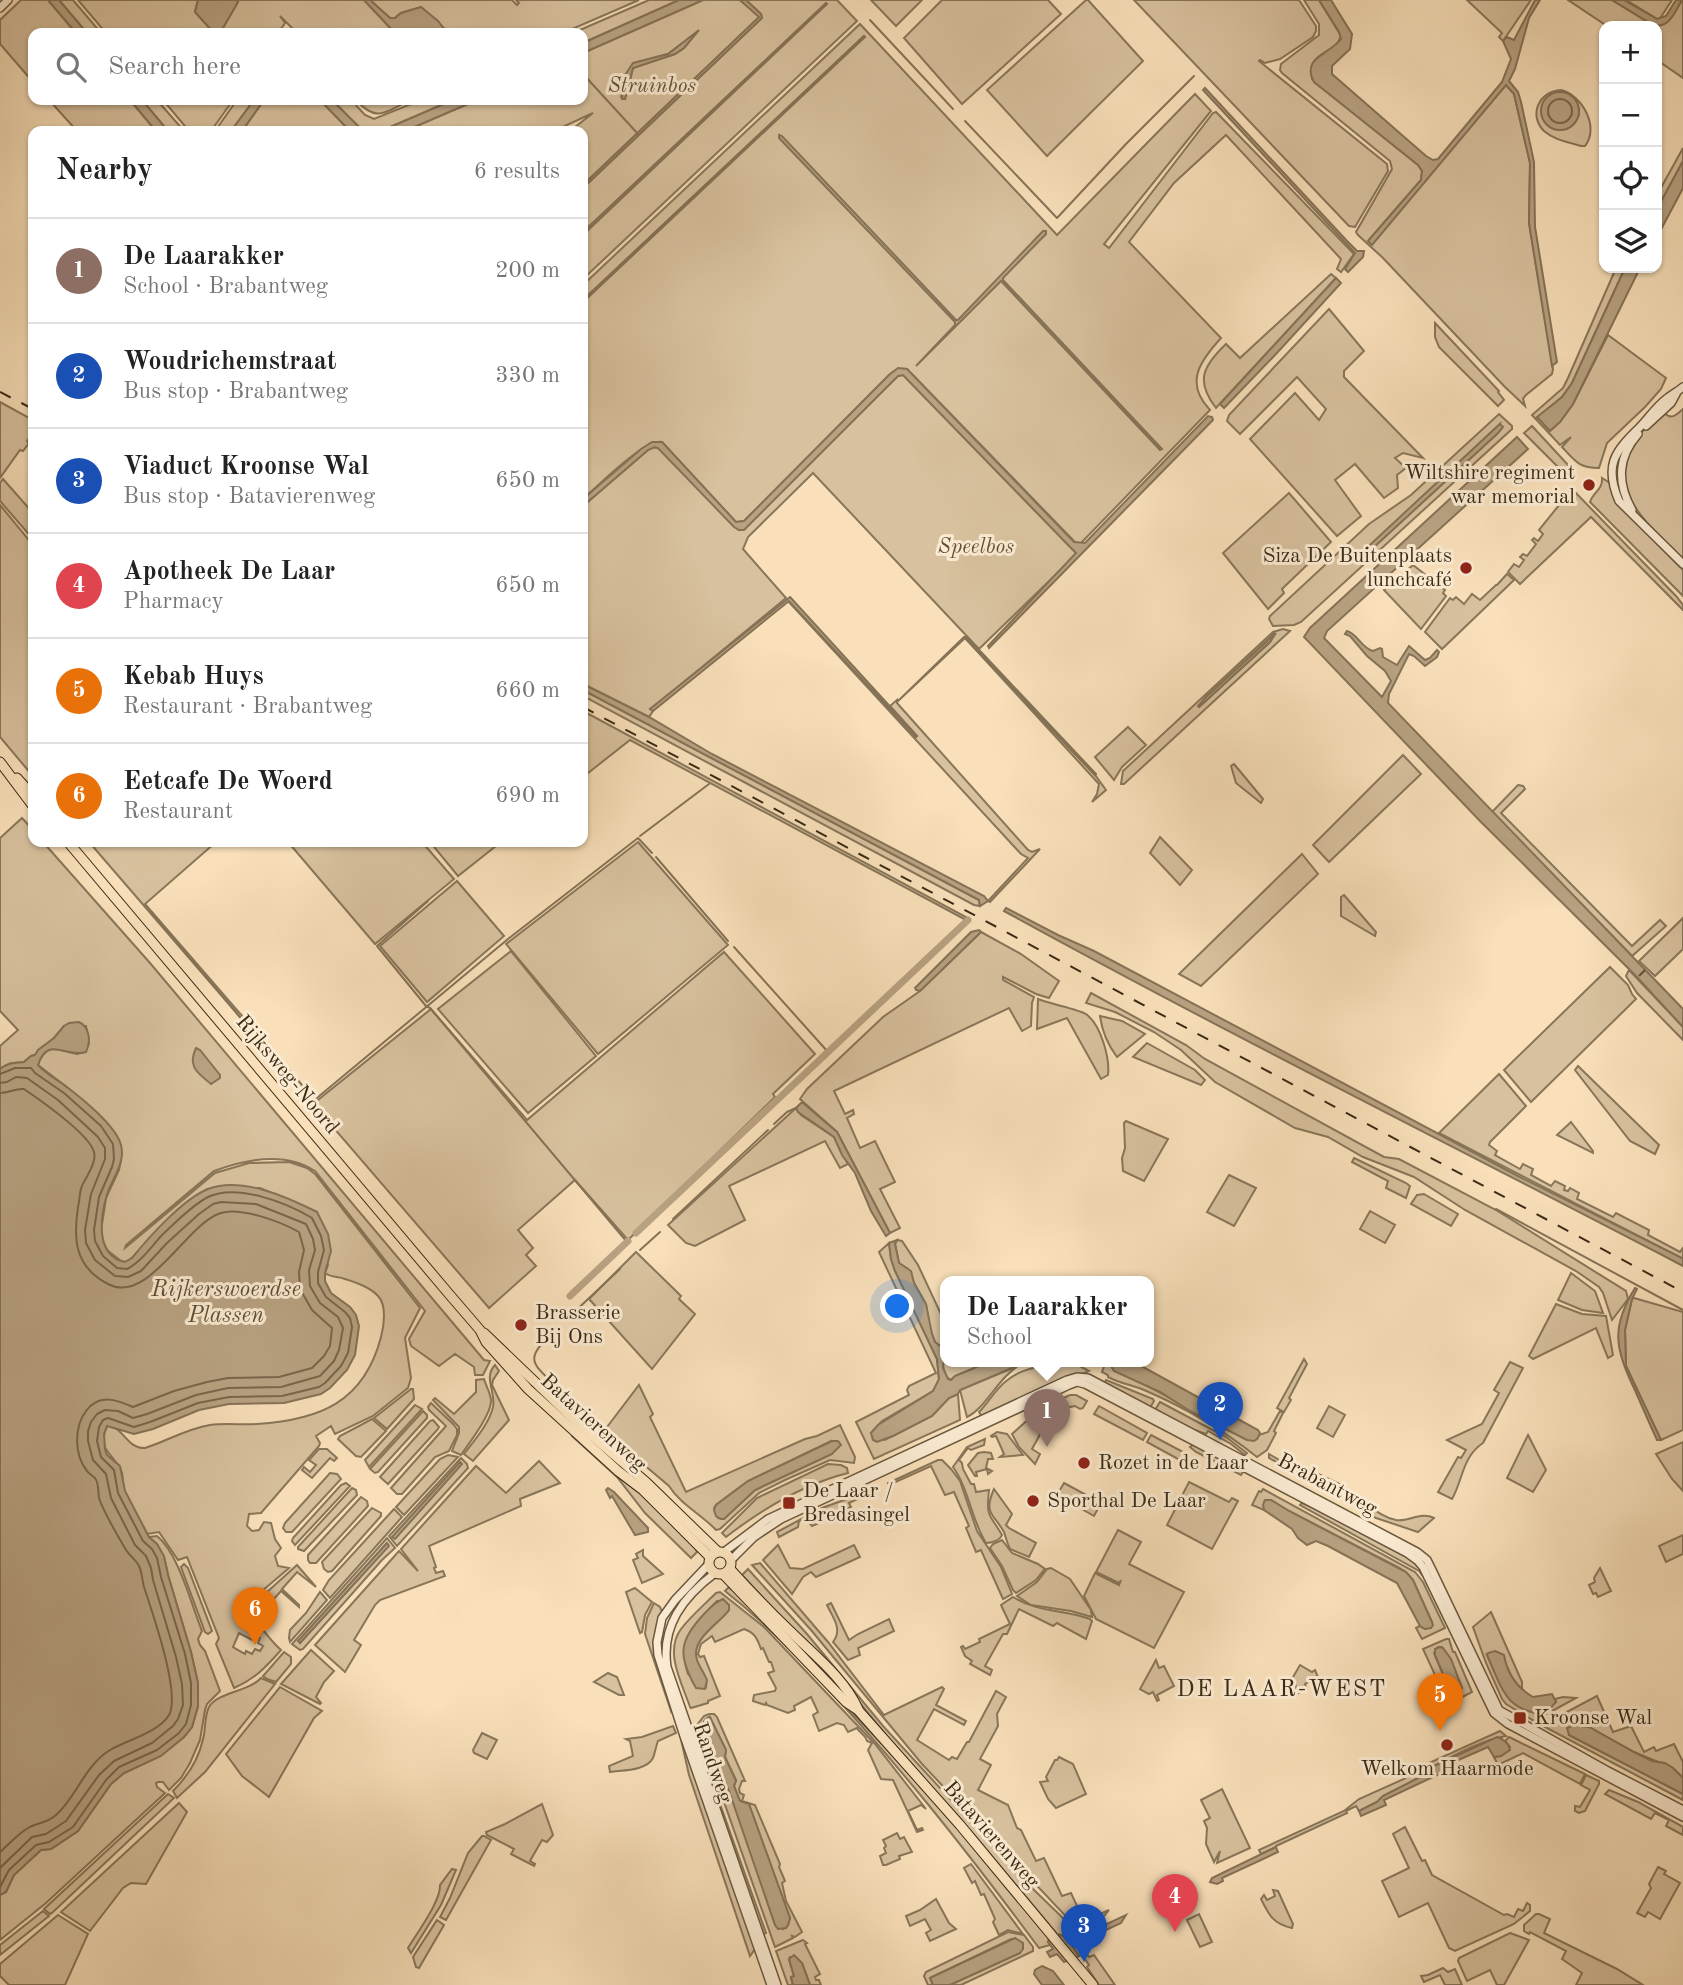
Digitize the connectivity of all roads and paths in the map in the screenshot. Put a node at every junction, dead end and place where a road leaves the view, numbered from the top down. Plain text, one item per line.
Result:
1 (8, 0) edge
2 (0, 8) edge
3 (1683, 387) edge
4 (1683, 564) edge
5 (0, 762) edge
6 (7, 770) junction
7 (28, 790) edge
8 (28, 800) edge
9 (72, 847) edge
10 (480, 1330) joint
11 (715, 1556) junction
12 (725, 1569) junction
13 (1683, 1810) edge
14 (1683, 1817) edge
15 (771, 1985) edge
16 (777, 1985) edge
17 (1093, 1985) edge

1 - 2 street
3 - 4 street
5 - 6 main road
6 - 7 main road
6 - 8 main road
9 - 10 main road, Rijksweg-Noord
10 - 11 main road, Batavierenweg
11 - 12 main road
11 - 12 main road
11 - 13 street, Brabantweg
11 - 15 street, Randweg
12 - 14 street, Brabantweg
12 - 16 street, Randweg
12 - 17 main road, Batavierenweg

